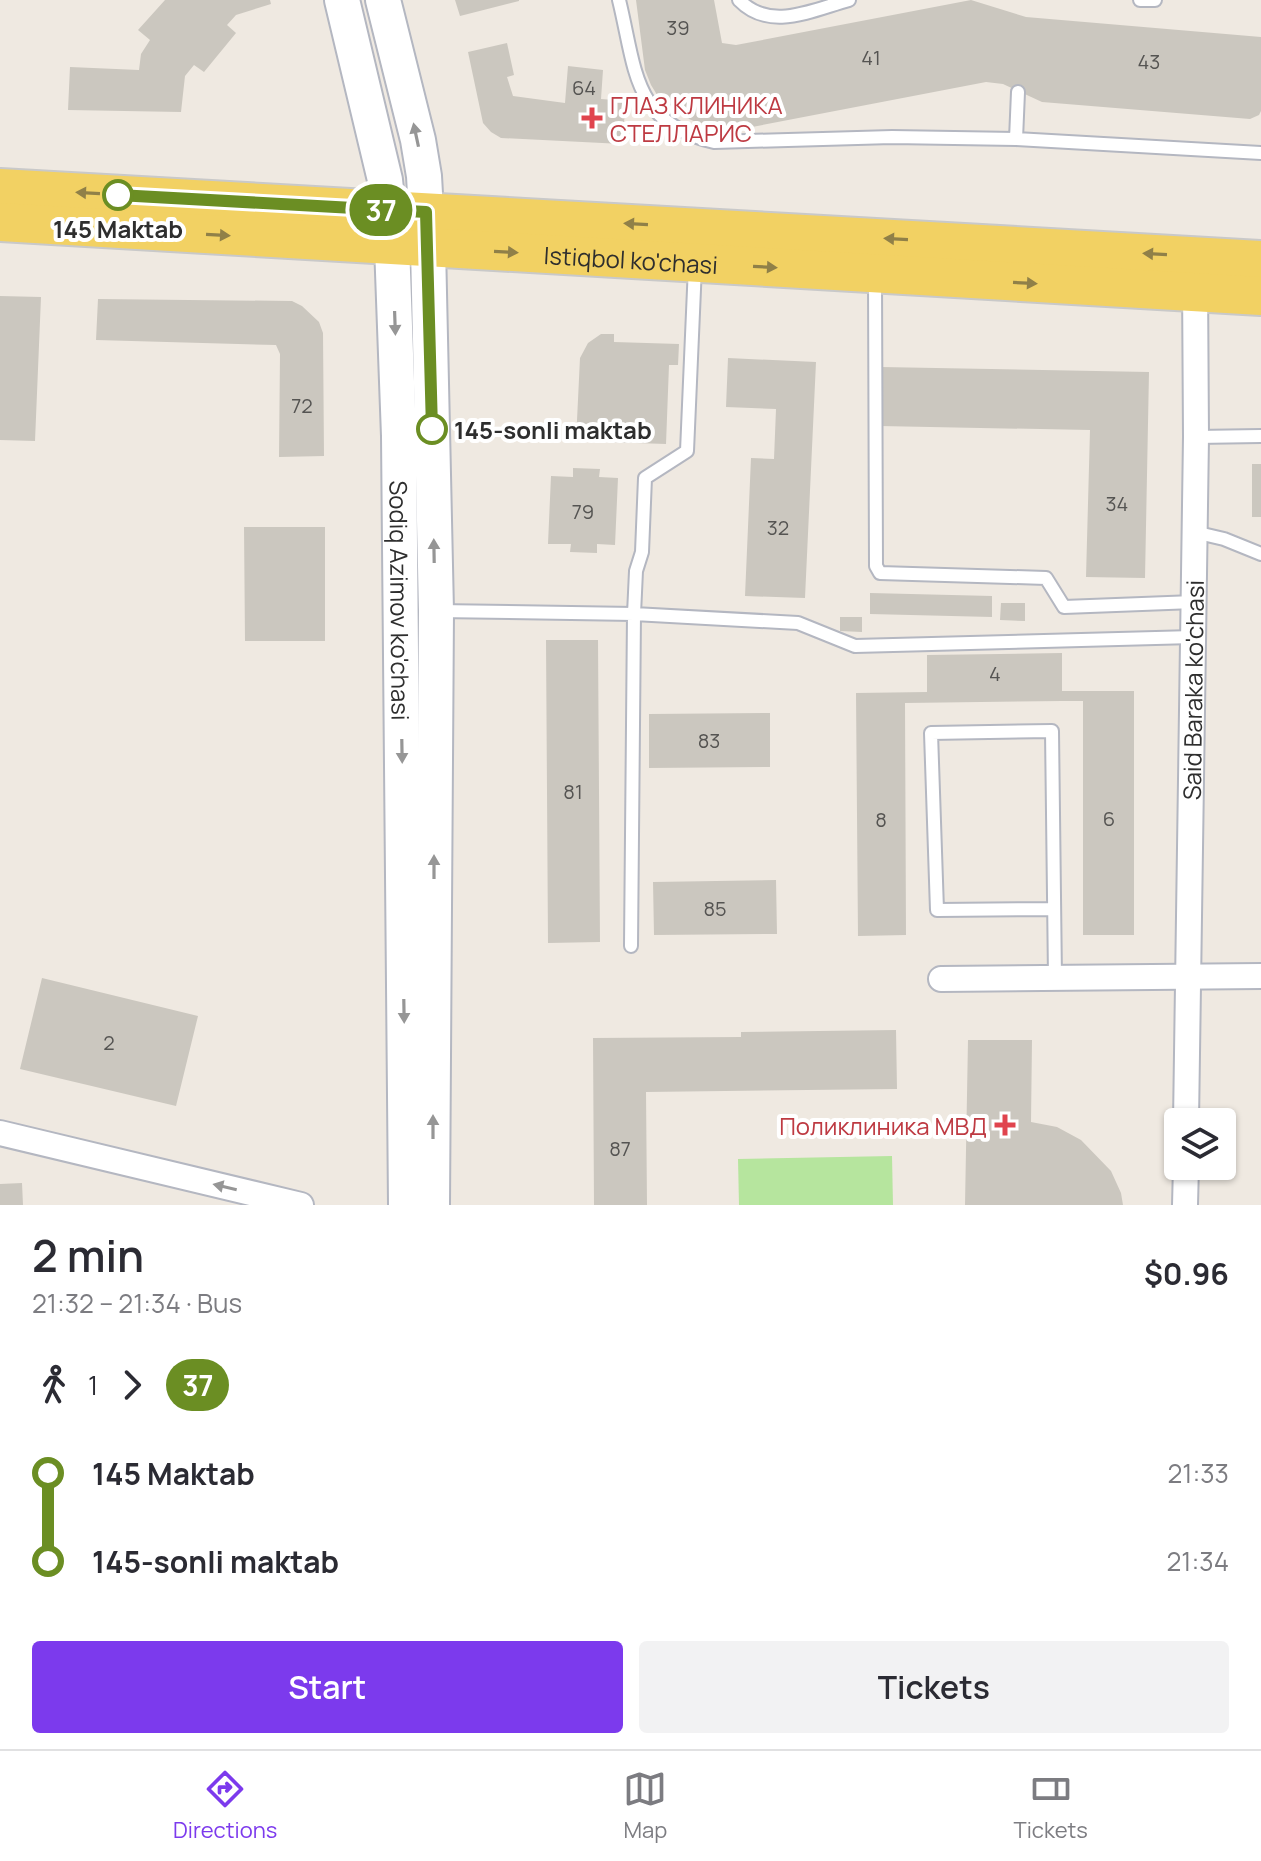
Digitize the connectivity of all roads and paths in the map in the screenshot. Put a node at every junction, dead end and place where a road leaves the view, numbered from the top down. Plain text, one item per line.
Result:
1 (342, 0) edge
2 (383, 0) edge
3 (619, 0) edge
4 (739, 0) edge
5 (849, 0) edge
6 (1140, 0) edge
7 (1155, 0) edge
8 (1018, 92) dead end
9 (1016, 139) junction
10 (1261, 153) edge
11 (0, 188) edge
12 (0, 222) edge
13 (409, 229) junction
14 (1261, 260) edge
15 (695, 263) junction
16 (875, 274) junction
17 (1196, 275) junction
18 (1261, 296) edge
19 (1261, 436) edge
20 (1196, 437) junction
21 (1194, 532) junction
22 (1261, 554) edge
23 (1194, 602) junction
24 (436, 611) junction
25 (634, 614) junction
26 (1193, 637) junction
27 (1054, 909) junction
28 (631, 946) dead end
29 (1261, 976) edge
30 (1186, 977) junction
31 (1055, 978) junction
32 (941, 979) dead end
33 (1186, 1108) edge
34 (0, 1133) edge
35 (1186, 1180) edge
36 (301, 1205) edge
37 (406, 1205) edge
38 (432, 1205) edge
39 (1185, 1205) edge

1 - 13 main road, Sodiq Azimov ko'chasi
13 -> 2 main road, Sodiq Azimov ko'chasi
3 - 9 lane
4 - 5 lane
6 - 7 lane
8 - 9 lane
9 - 10 lane
13 -> 11 main road, Istiqbol ko'chasi
12 -> 13 main road, Istiqbol ko'chasi
13 -> 15 main road, Istiqbol ko'chasi
17 -> 13 main road, Istiqbol ko'chasi
24 -> 13 main road, Sodiq Azimov ko'chasi
13 -> 37 main road, Sodiq Azimov ko'chasi
14 - 17 main road, Istiqbol ko'chasi
15 -> 16 main road, Istiqbol ko'chasi
15 - 25 lane
16 -> 17 main road, Istiqbol ko'chasi
16 - 23 lane
17 - 18 main road, Istiqbol ko'chasi
17 - 20 street, Said Baraka ko'chasi
19 - 20 lane
20 - 21 street, Said Baraka ko'chasi
21 - 22 lane
21 - 23 street, Said Baraka ko'chasi
23 - 26 street, Said Baraka ko'chasi
24 - 25 lane
38 -> 24 main road, Sodiq Azimov ko'chasi
25 - 26 lane
25 - 28 lane
26 - 30 street, Said Baraka ko'chasi
27 - 27 lane
27 - 31 lane
29 - 30 street
30 - 31 street
30 - 33 street, Said Baraka ko'chasi
31 - 32 street
36 -> 34 street
35 - 39 street

